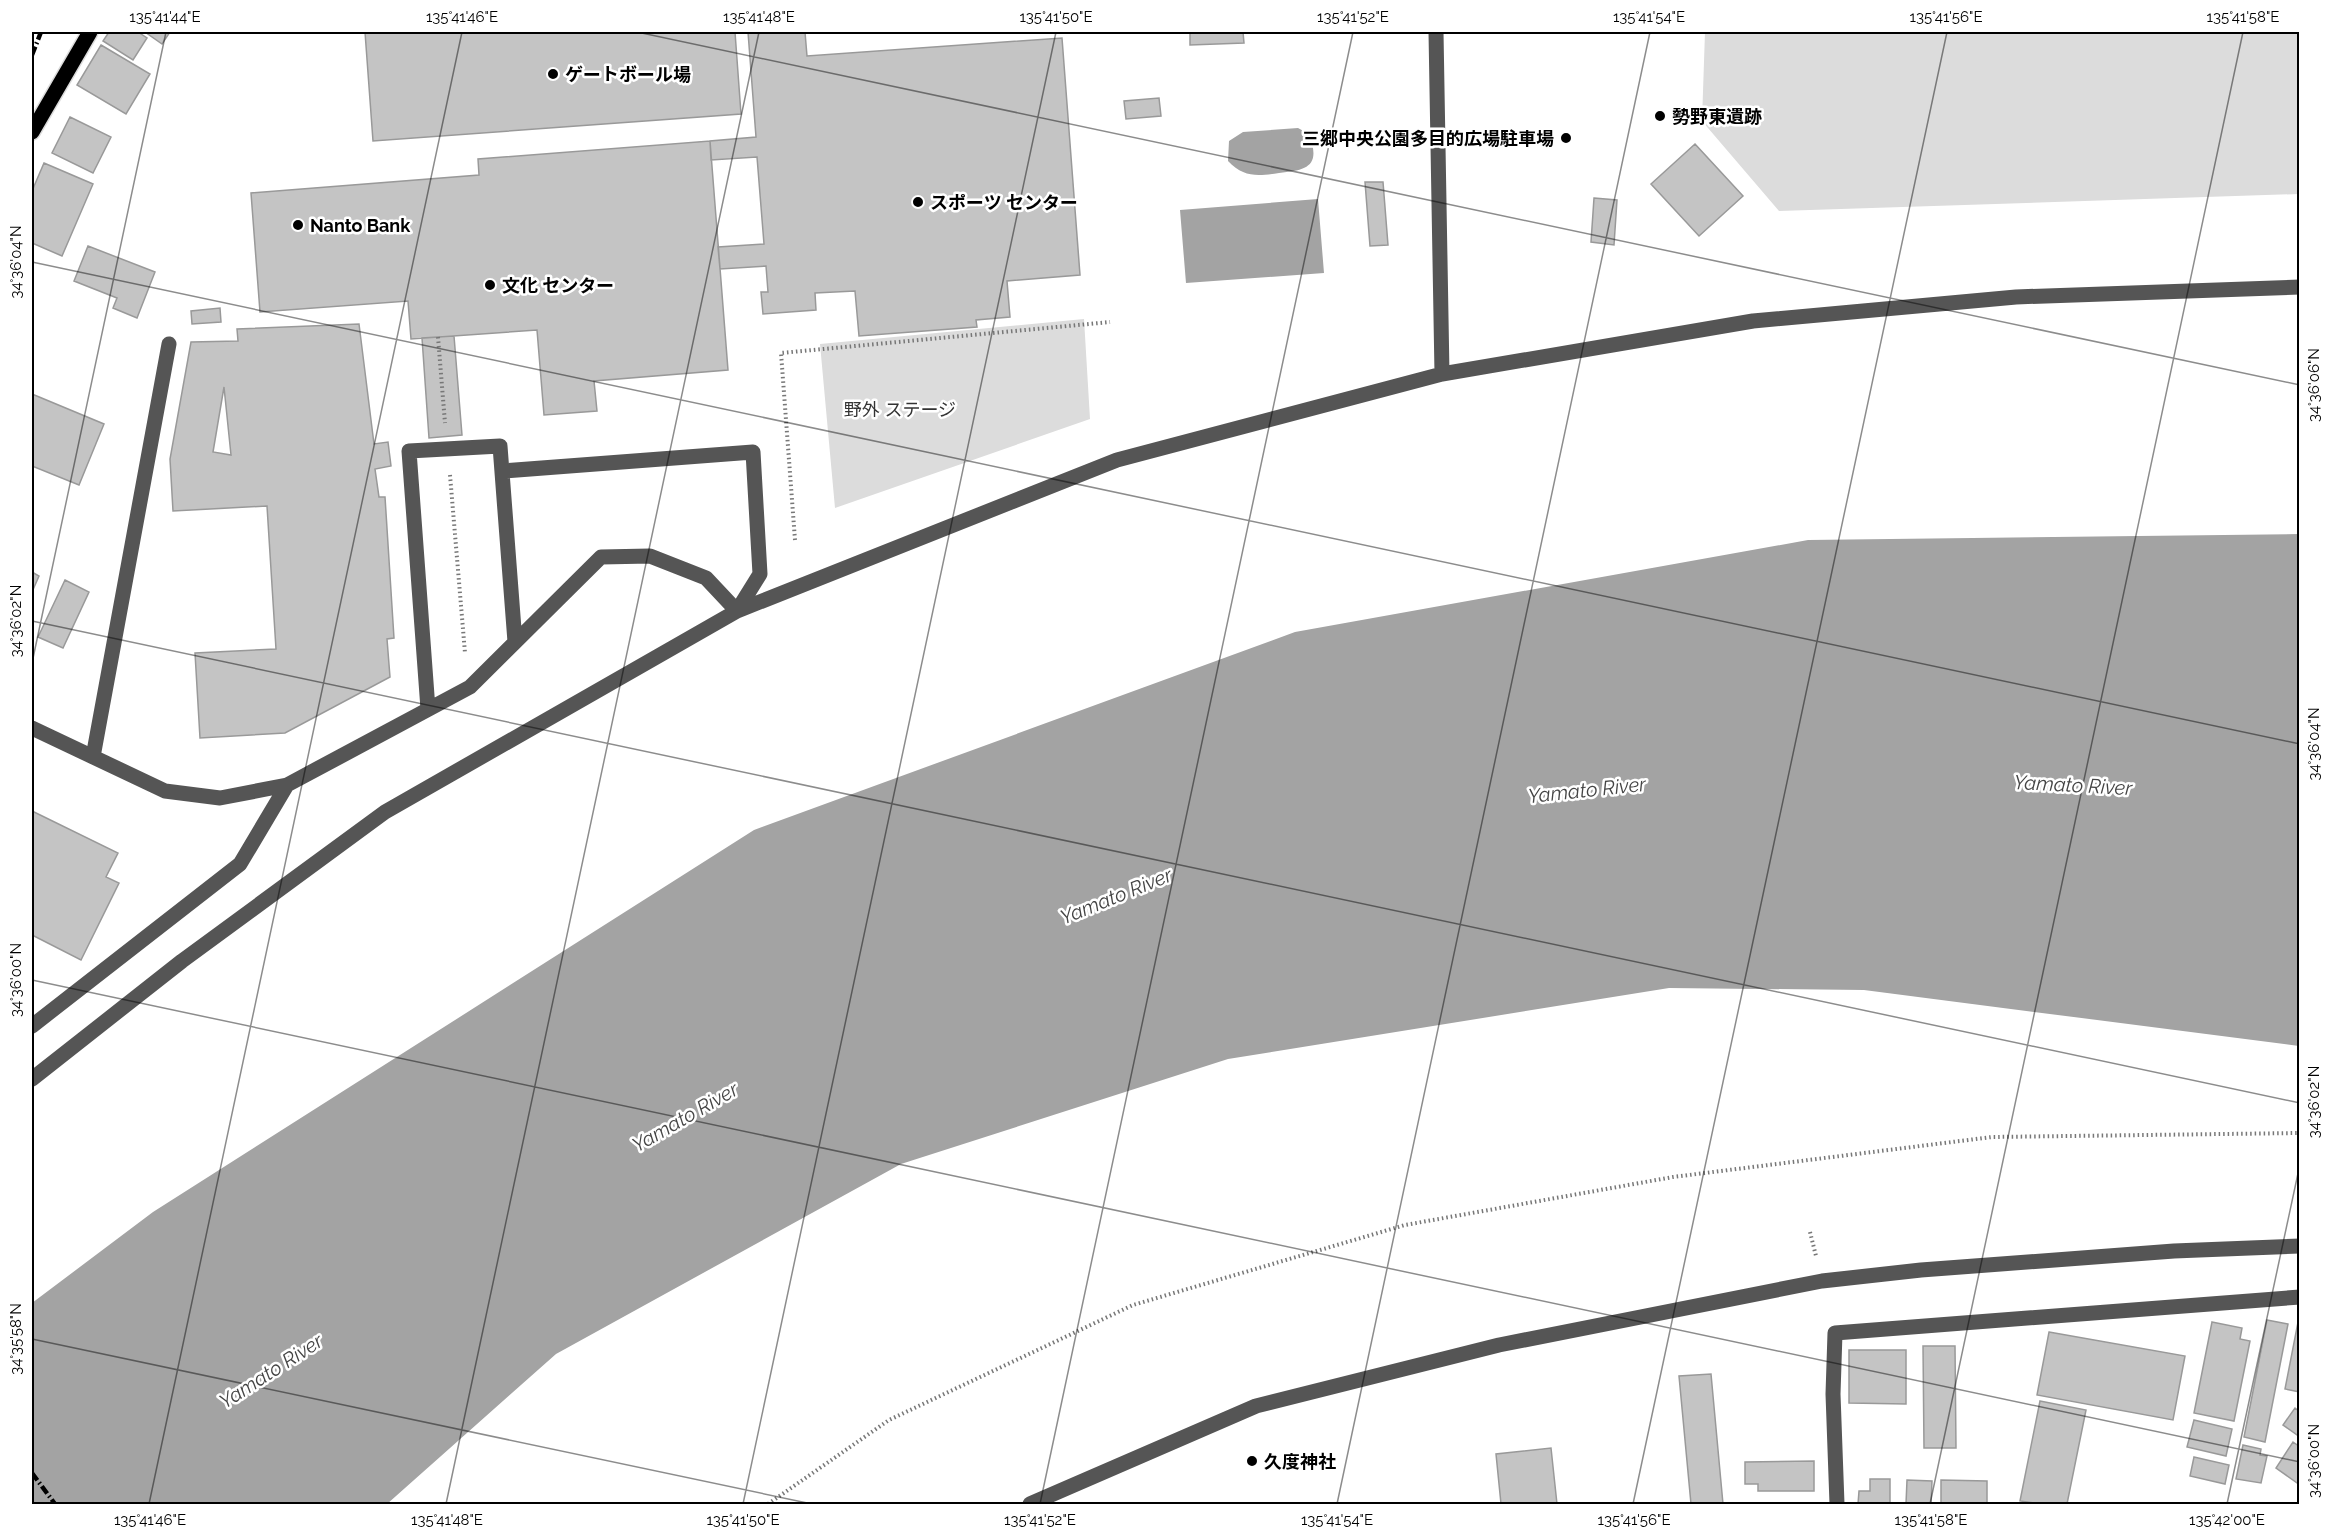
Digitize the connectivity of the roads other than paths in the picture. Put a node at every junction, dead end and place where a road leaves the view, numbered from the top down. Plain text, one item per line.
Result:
1 (90, 32) edge
2 (1436, 32) edge
3 (32, 132) edge
4 (2300, 287) edge
5 (170, 344) dead end
6 (1442, 374) junction
7 (502, 471) junction
8 (737, 611) junction
9 (515, 642) junction
10 (428, 709) junction
11 (32, 728) edge
12 (93, 757) junction
13 (287, 785) junction
14 (32, 1026) edge
15 (32, 1079) edge
16 (2300, 1246) edge
17 (2300, 1297) edge
18 (1030, 1504) edge
19 (1837, 1504) edge

1 - 3 main road
2 - 6 street
4 - 6 street
5 - 12 street
6 - 8 street
7 - 8 street
7 - 9 street
7 - 10 street
8 - 9 street
8 - 15 street
9 - 10 street
10 - 13 street
11 - 12 street
12 - 13 street
13 - 14 street
16 - 18 street
17 - 19 street

